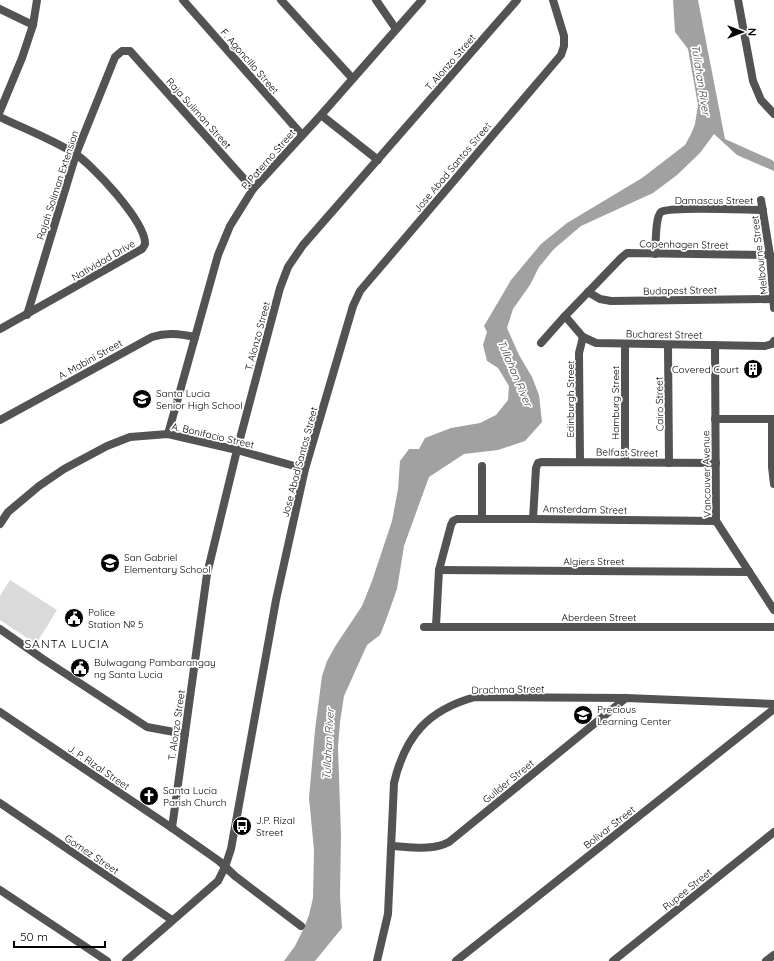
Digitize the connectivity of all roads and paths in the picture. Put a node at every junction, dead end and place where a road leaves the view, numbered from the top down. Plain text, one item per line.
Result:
1 (37, 0) edge
2 (183, 0) edge
3 (281, 0) edge
4 (376, 0) edge
5 (422, 0) edge
6 (517, 0) edge
7 (553, 0) edge
8 (738, 0) edge
9 (0, 9) edge
10 (33, 25) junction
11 (396, 29) junction
12 (130, 51) joint
13 (352, 78) junction
14 (0, 110) edge
15 (774, 114) edge
16 (321, 115) junction
17 (0, 118) edge
18 (302, 136) junction
19 (76, 154) junction
20 (378, 160) junction
21 (253, 189) junction
22 (761, 200) dead end
23 (763, 210) junction
24 (656, 254) junction
25 (770, 255) junction
26 (588, 292) junction
27 (774, 299) edge
28 (774, 308) edge
29 (28, 315) junction
30 (565, 316) junction
31 (0, 329) edge
32 (195, 337) junction
33 (583, 337) junction
34 (541, 343) dead end
35 (773, 343) edge
36 (625, 344) junction
37 (668, 345) junction
38 (715, 345) junction
39 (715, 419) junction
40 (773, 419) edge
41 (0, 420) edge
42 (168, 434) junction
43 (237, 450) junction
44 (580, 462) junction
45 (624, 462) junction
46 (669, 463) junction
47 (716, 463) junction
48 (482, 466) dead end
49 (773, 467) edge
50 (305, 469) junction
51 (774, 484) edge
52 (533, 519) junction
53 (482, 520) junction
54 (716, 521) junction
55 (0, 524) edge
56 (439, 570) junction
57 (748, 572) junction
58 (774, 610) edge
59 (436, 626) junction
60 (424, 627) dead end
61 (774, 627) edge
62 (0, 630) edge
63 (626, 698) junction
64 (774, 704) edge
65 (774, 709) edge
66 (0, 712) edge
67 (185, 734) junction
68 (0, 803) edge
69 (172, 828) junction
70 (774, 832) edge
71 (392, 846) junction
72 (225, 868) junction
73 (0, 890) edge
74 (172, 920) junction
75 (301, 926) dead end
76 (774, 955) edge
77 (107, 961) edge
78 (126, 961) edge
79 (377, 961) edge
80 (456, 961) edge
81 (613, 961) edge
82 (766, 961) edge

1 - 10 street
2 - 18 street, F. Agoncillo Street
3 - 13 street
4 - 11 street
5 - 11 street, P. Paterno Street
6 - 20 street, T. Alonzo Street
7 - 50 street, Jose Abad Santos Street
8 - 15 street
9 - 10 street
10 - 14 street
11 - 13 street, P. Paterno Street
12 - 19 street, Rajah Soliman Extension
12 - 21 street, Raja Suliman Street
13 - 16 street, P. Paterno Street
16 - 18 street, P. Paterno Street
16 - 20 street
17 - 19 street, Natividad Drive
18 - 21 street, P. Paterno Street
19 - 29 street, Rajah Soliman Extension
19 - 29 street, Natividad Drive
20 - 43 street, T. Alonzo Street
21 - 32 street, P. Paterno Street
22 - 23 street, Melbourne Street
23 - 24 street, Damascus Street
23 - 25 street, Melbourne Street
24 - 25 street, Copenhagen Street
24 - 26 street, Copenhagen Street
25 - 27 street, Melbourne Street
26 - 27 street, Budapest Street
26 - 30 street, Copenhagen Street
27 - 28 street, Melbourne Street
29 - 31 street, Natividad Drive
30 - 33 street
30 - 34 street, Copenhagen Street
32 - 41 street, A. Mabini Street
32 - 42 street, P. Paterno Street
33 - 36 street, Bucharest Street
33 - 44 street, Edinburgh Street
35 - 38 street, Bucharest Street
36 - 37 street, Bucharest Street
36 - 45 street, Hamburg Street
37 - 38 street, Bucharest Street
37 - 46 street, Cairo Street
38 - 39 street, Vancouver Avenue
39 - 40 street
39 - 47 street, Vancouver Avenue
40 - 49 street
42 - 43 street, A. Bonifacio Street
42 - 55 street, A. Bonifacio Street
43 - 50 street, A. Bonifacio Street
43 - 67 street, T. Alonzo Street
44 - 45 street, Belfast Street
44 - 52 street, Belfast Street
45 - 46 street, Belfast Street
46 - 47 street, Belfast Street
47 - 54 street, Vancouver Avenue
48 - 53 street
49 - 51 street
50 - 72 street, Jose Abad Santos Street
52 - 53 street, Amsterdam Street
52 - 54 street, Amsterdam Street
53 - 56 street, Amsterdam Street
54 - 57 street, Vancouver Avenue
56 - 57 street, Algiers Street
56 - 59 street
57 - 58 street, Vancouver Avenue
59 - 60 street, Aberdeen Street
59 - 61 street, Aberdeen Street
62 - 67 street
63 - 64 street, Drachma Street
63 - 71 street, Guilder Street
63 - 71 street, Drachma Street
65 - 80 street, Bolivar Street
66 - 69 street, J. P. Rizal Street
67 - 69 street, T. Alonzo Street
68 - 74 street, Gomez Street
69 - 72 street, J. P. Rizal Street
70 - 81 street, Rupee Street
71 - 79 street, Drachma Street
72 - 74 street, Jose Abad Santos Street
72 - 75 street, J. P. Rizal Street
73 - 77 street
74 - 78 street, Jose Abad Santos Street
76 - 82 street

